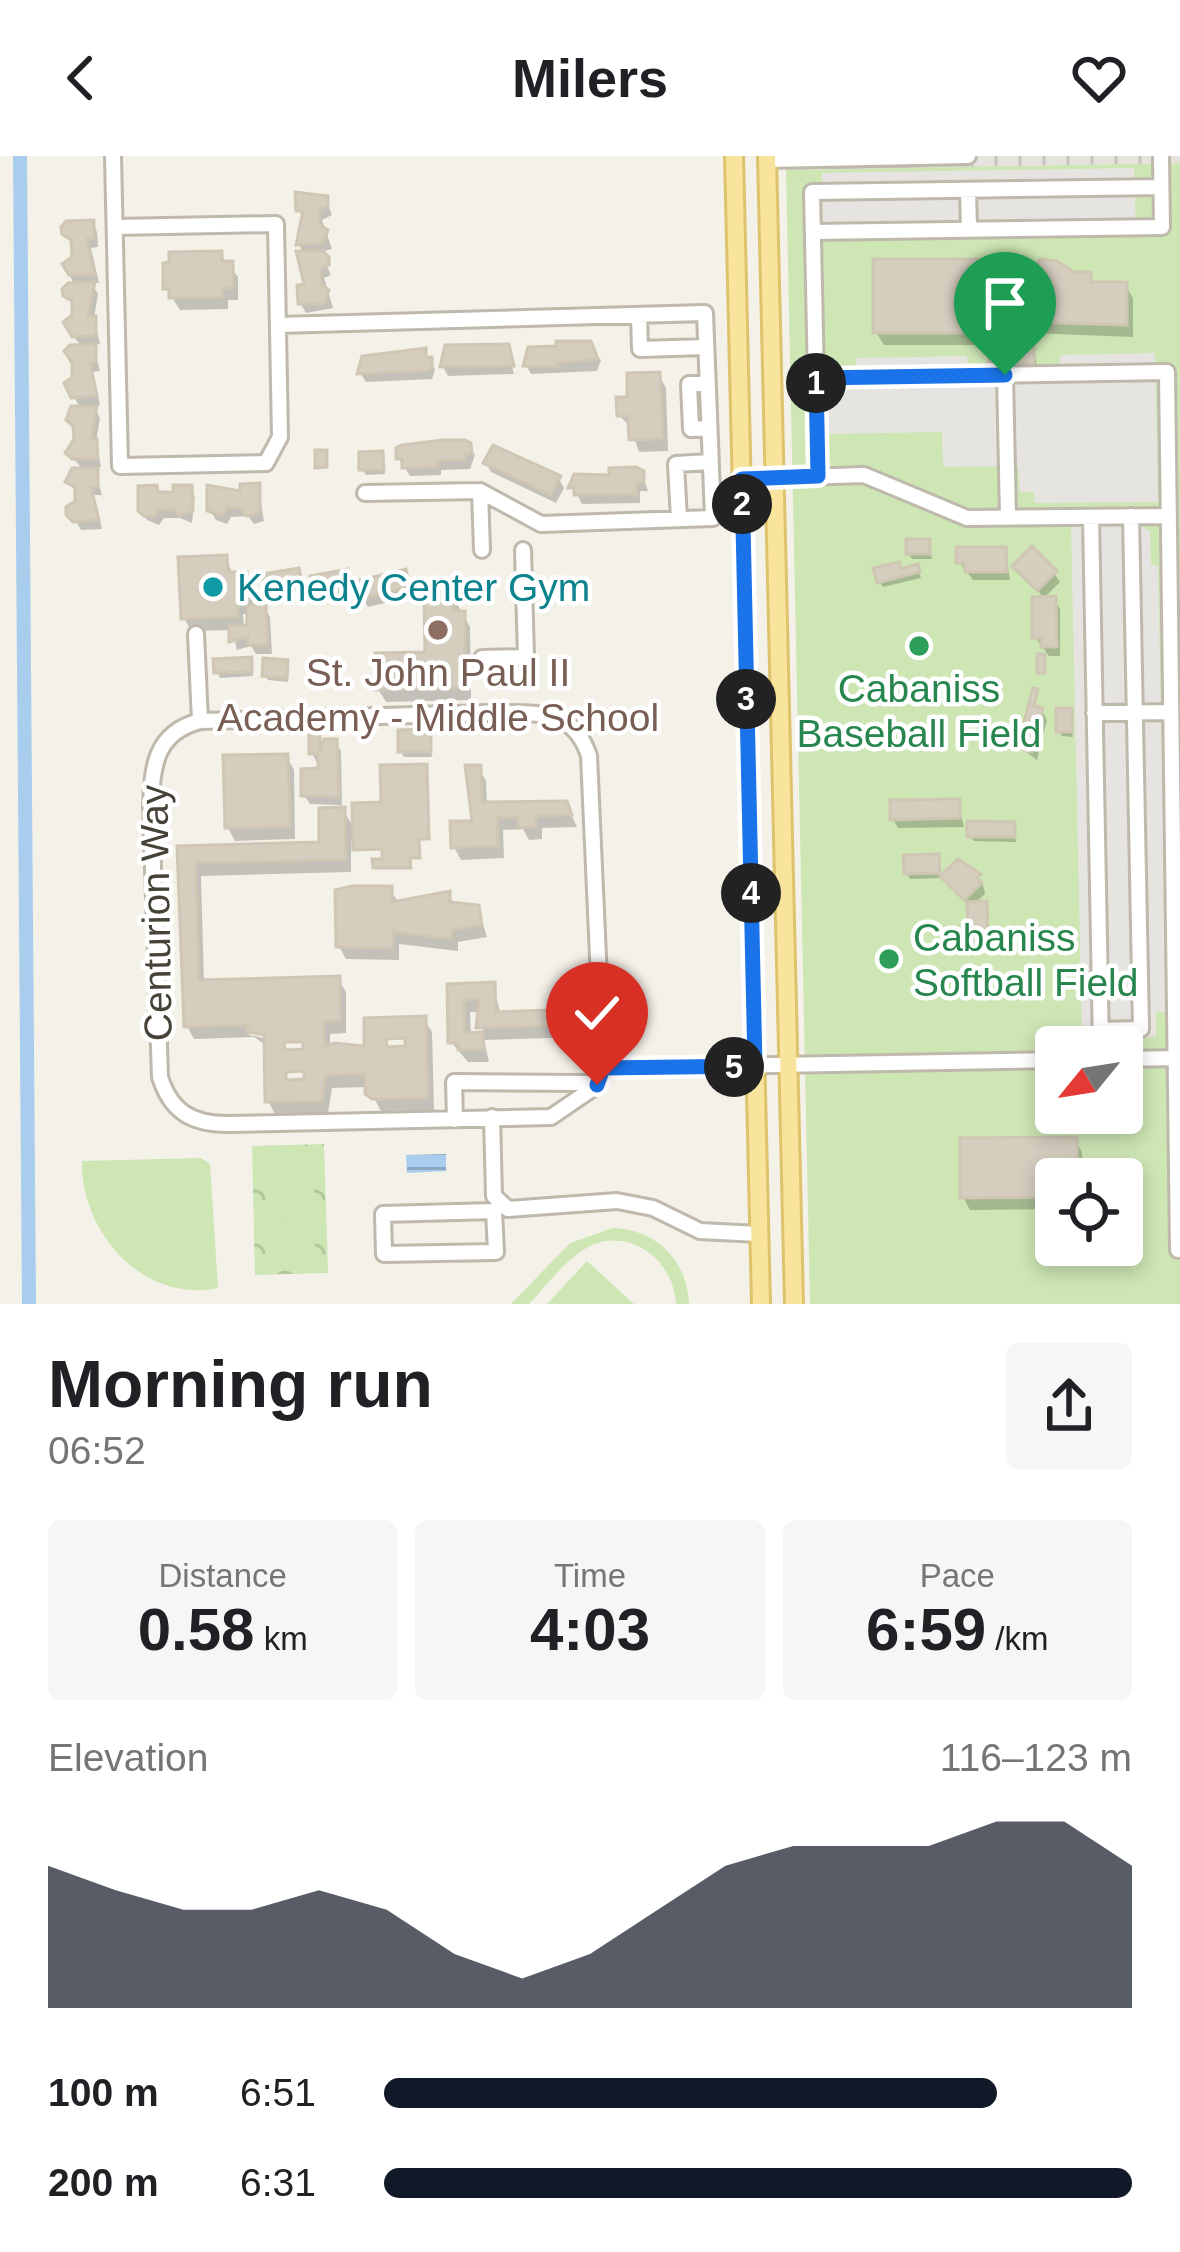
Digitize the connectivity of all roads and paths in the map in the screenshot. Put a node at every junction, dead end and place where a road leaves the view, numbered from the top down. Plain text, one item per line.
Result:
1 (113, 156) edge
2 (734, 156) edge
3 (968, 156) edge
4 (1161, 156) edge
5 (767, 158) edge
6 (1161, 187) junction
7 (968, 190) junction
8 (115, 227) junction
9 (969, 230) junction
10 (813, 232) junction
11 (639, 315) junction
12 (278, 325) junction
13 (706, 347) junction
14 (1005, 375) junction
15 (816, 378) junction
16 (708, 388) junction
17 (738, 390) junction
18 (739, 422) junction
19 (709, 426) junction
20 (710, 462) junction
21 (818, 476) junction
22 (775, 477) junction
23 (742, 479) junction
24 (480, 491) junction
25 (365, 493) dead end
26 (1131, 516) junction
27 (1168, 516) junction
28 (1090, 517) junction
29 (1008, 518) junction
30 (679, 519) junction
31 (482, 550) dead end
32 (523, 550) dead end
33 (196, 634) dead end
34 (482, 658) dead end
35 (1135, 712) junction
36 (1171, 712) junction
37 (1094, 713) junction
38 (200, 721) junction
39 (1177, 910) edge
40 (1178, 1002) edge
41 (1101, 1026) edge
42 (1141, 1026) edge
43 (1178, 1058) edge
44 (1143, 1059) edge
45 (1035, 1060) edge
46 (789, 1065) junction
47 (755, 1066) junction
48 (603, 1068) junction
49 (592, 1089) junction
50 (492, 1118) junction
51 (455, 1120) junction
52 (1178, 1140) edge
53 (497, 1208) junction
54 (760, 1234) junction
55 (1178, 1250) edge
56 (761, 1304) edge
57 (794, 1304) edge

1 - 8 street
2 - 17 main road
3 - 5 street
4 - 6 street
5 - 22 main road
6 - 7 street
6 - 9 street
7 - 9 street
7 - 10 street
8 - 12 street
8 - 12 street
9 - 10 street
10 - 15 street
11 - 12 street
11 - 13 street
11 - 13 street
13 - 16 street
14 - 15 street
14 - 27 street
14 - 29 street
15 - 21 street
16 - 17 street
16 - 19 street
17 - 18 main road
18 - 19 street
18 - 23 main road
19 - 20 street
20 - 30 street
20 - 30 street
21 - 22 street
21 - 29 street
22 - 23 street
22 - 46 main road
23 - 47 main road
24 - 25 street
24 - 30 street
24 - 31 street
26 - 27 street
26 - 28 street
26 - 35 street
27 - 36 street
28 - 29 street
28 - 37 street
32 - 34 street
33 - 38 street
35 - 36 street
35 - 37 street
35 - 42 street
36 - 39 street
37 - 41 street
38 - 48 street
38 - 51 street, Centurion Way
39 - 40 street
40 - 43 street
43 - 44 street
43 - 52 street
45 - 46 street
46 - 47 street
46 - 57 main road
47 - 48 street
47 - 54 main road
48 - 49 street
49 - 50 street, Centurion Way
49 - 51 street
50 - 51 street, Centurion Way
50 - 53 street
52 - 55 street
53 - 53 street
53 - 54 street
54 - 56 main road

